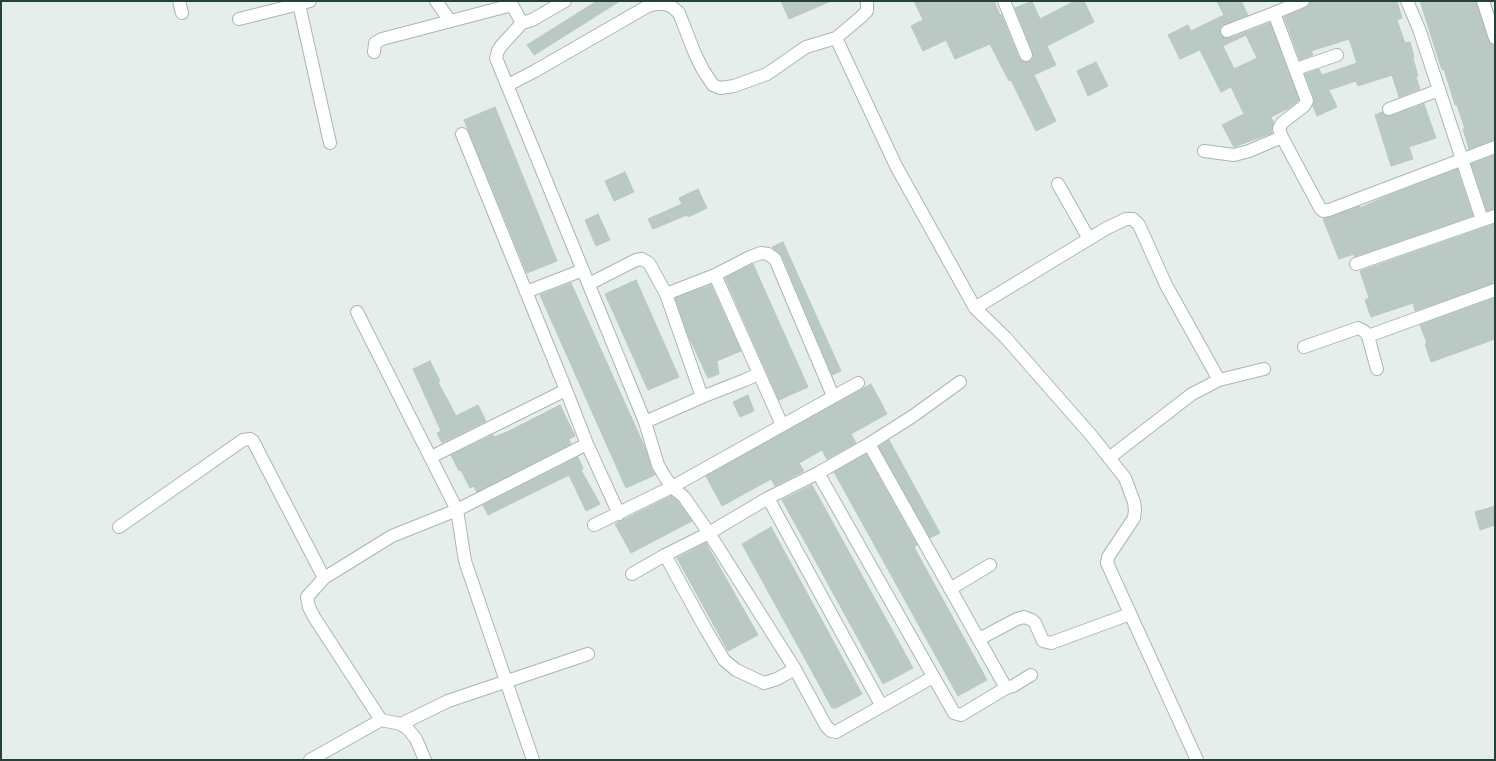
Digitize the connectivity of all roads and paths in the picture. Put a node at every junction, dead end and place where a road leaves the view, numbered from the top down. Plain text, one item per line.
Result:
1 (436, 1) edge
2 (566, 1) edge
3 (867, 1) edge
4 (1004, 1) edge
5 (1303, 1) edge
6 (1407, 1) edge
7 (1483, 1) edge
8 (305, 2) edge
9 (511, 3) edge
10 (268, 6) edge
11 (1274, 13) junction
12 (239, 19) dead end
13 (450, 21) junction
14 (522, 23) junction
15 (1227, 31) dead end
16 (836, 38) junction
17 (1495, 38) edge
18 (374, 52) dead end
19 (1337, 55) dead end
20 (1026, 56) dead end
21 (1296, 69) junction
22 (508, 85) junction
23 (1439, 90) junction
24 (1389, 109) dead end
25 (462, 134) dead end
26 (1282, 137) junction
27 (330, 143) dead end
28 (1495, 147) edge
29 (1204, 151) dead end
30 (1462, 160) junction
31 (1058, 184) dead end
32 (1495, 216) edge
33 (1482, 220) junction
34 (1089, 239) junction
35 (1356, 264) dead end
36 (583, 270) junction
37 (715, 275) junction
38 (589, 284) junction
39 (1495, 290) edge
40 (526, 292) junction
41 (666, 294) junction
42 (975, 308) junction
43 (357, 312) dead end
44 (1368, 336) junction
45 (1304, 347) dead end
46 (1264, 369) dead end
47 (1377, 369) dead end
48 (758, 374) junction
49 (1219, 380) junction
50 (960, 382) dead end
51 (858, 383) dead end
52 (566, 390) junction
53 (702, 396) junction
54 (833, 396) junction
55 (645, 422) junction
56 (782, 425) junction
57 (587, 444) junction
58 (869, 444) junction
59 (431, 457) junction
60 (1109, 458) junction
61 (818, 472) junction
62 (672, 487) junction
63 (768, 498) junction
64 (457, 510) junction
65 (619, 514) junction
66 (594, 525) dead end
67 (119, 527) dead end
68 (710, 533) junction
69 (665, 555) junction
70 (990, 565) dead end
71 (632, 574) dead end
72 (324, 578) junction
73 (950, 589) junction
74 (1130, 614) junction
75 (979, 639) junction
76 (588, 654) dead end
77 (795, 669) junction
78 (1031, 674) dead end
79 (933, 677) junction
80 (505, 682) junction
81 (1006, 688) junction
82 (881, 705) junction
83 (381, 720) junction
84 (401, 724) junction
85 (310, 760) edge
86 (425, 760) edge
87 (533, 760) edge
88 (1197, 760) edge

1 - 13 street
2 - 14 street
3 - 16 street
4 - 20 street
5 - 11 street
6 - 23 street
7 - 17 street
8 - 10 street
8 - 27 street
9 - 13 street
9 - 14 street
10 - 12 street
11 - 15 street
11 - 21 street
13 - 18 street
14 - 22 street
16 - 22 street
16 - 42 street
19 - 21 street
21 - 26 street
22 - 36 street
23 - 24 street
23 - 30 street
25 - 40 street
26 - 29 street
26 - 30 street
28 - 30 street
30 - 33 street
31 - 34 street
32 - 33 street
33 - 35 street
34 - 42 street
34 - 49 street
36 - 38 street
36 - 40 street
37 - 41 street
37 - 48 street
37 - 54 street
38 - 41 street
38 - 55 street
39 - 44 street
40 - 52 street
41 - 53 street
42 - 60 street
43 - 59 street
44 - 45 street
44 - 47 street
46 - 49 street
48 - 53 street
48 - 56 street
49 - 60 street
50 - 58 street
51 - 54 street
52 - 57 street
52 - 59 street
53 - 55 street
54 - 56 street
55 - 62 street
56 - 62 street
57 - 64 street
57 - 65 street
58 - 61 street
58 - 73 street
59 - 64 street
60 - 74 street
61 - 63 street
61 - 79 street
62 - 65 street
62 - 68 street
63 - 68 street
63 - 82 street
64 - 72 street
64 - 80 street
65 - 66 street
67 - 72 street
68 - 69 street
68 - 77 street
69 - 71 street
69 - 77 street
70 - 73 street
72 - 83 street
73 - 75 street
74 - 75 street
74 - 88 street
75 - 81 street
76 - 80 street
77 - 82 street
78 - 81 street
79 - 81 street
79 - 82 street
80 - 84 street
80 - 87 street
83 - 84 street
83 - 85 street
84 - 86 street

